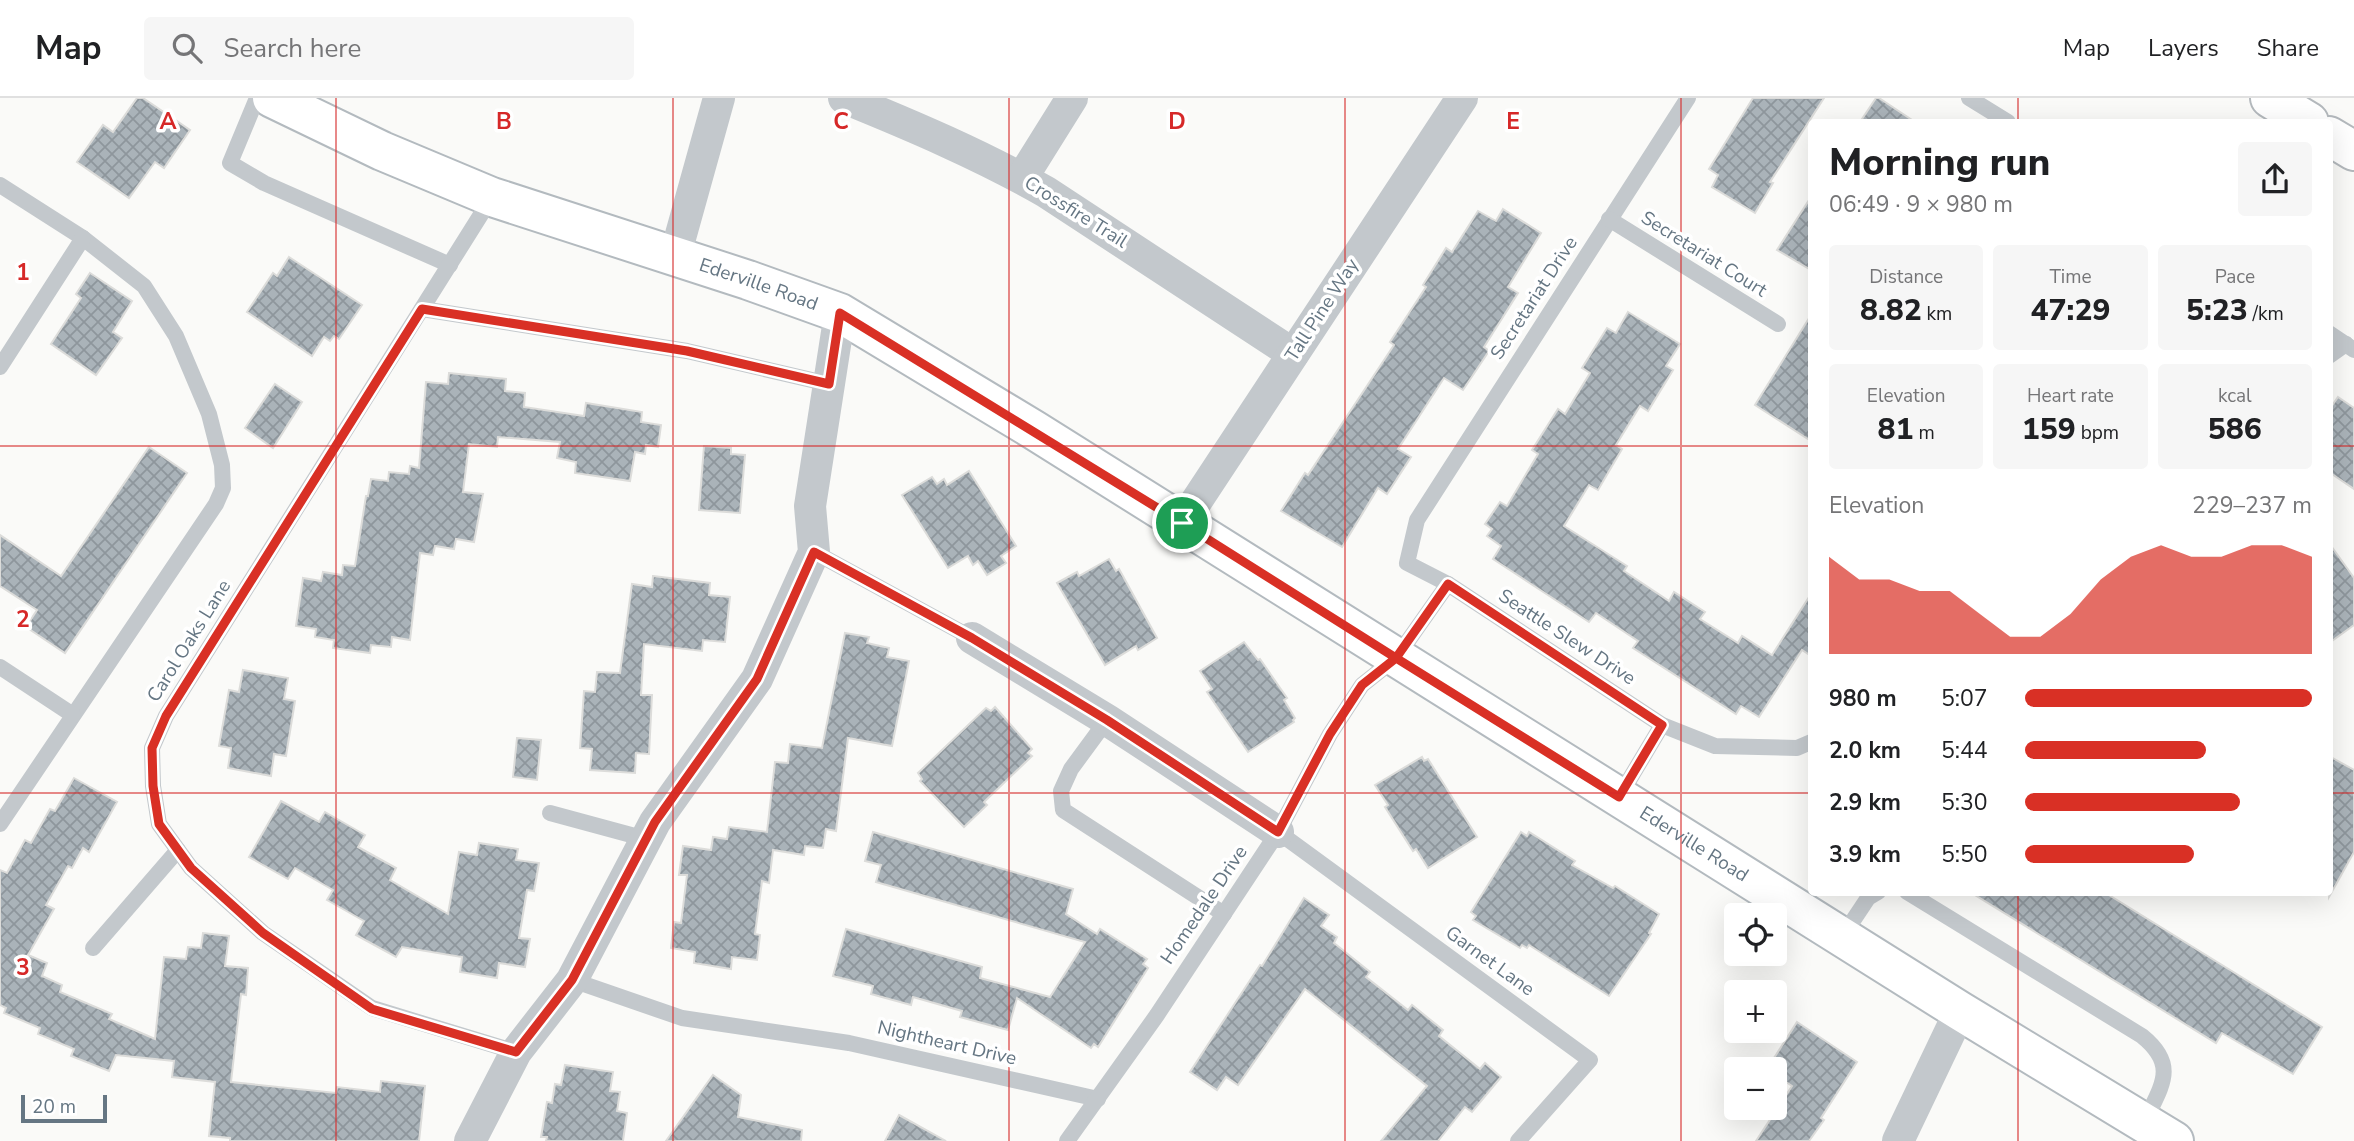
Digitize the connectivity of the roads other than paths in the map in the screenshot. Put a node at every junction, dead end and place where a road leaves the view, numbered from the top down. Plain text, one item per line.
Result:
1 (257, 98) edge
2 (272, 98) edge
3 (719, 98) edge
4 (844, 98) edge
5 (1072, 98) edge
6 (1462, 98) edge
7 (1688, 98) edge
8 (1969, 98) edge
9 (2270, 98) edge
10 (2003, 119) edge
11 (2304, 119) edge
12 (2333, 138) edge
13 (2354, 151) edge
14 (1022, 178) junction
15 (0, 185) edge
16 (492, 197) junction
17 (1609, 219) junction
18 (83, 238) junction
19 (675, 256) junction
20 (450, 265) junction
21 (422, 309) junction
22 (840, 313) junction
23 (1778, 324) dead end
24 (2333, 336) edge
25 (2350, 347) edge
26 (1293, 354) junction
27 (2333, 354) edge
28 (0, 367) edge
29 (829, 384) junction
30 (1417, 520) joint
31 (1182, 523) junction
32 (814, 552) junction
33 (1448, 584) junction
34 (972, 638) joint
35 (1396, 658) junction
36 (0, 667) edge
37 (73, 715) junction
38 (1107, 720) junction
39 (1662, 725) junction
40 (1808, 743) edge
41 (1619, 797) junction
42 (550, 813) dead end
43 (0, 824) edge
44 (1278, 832) junction
45 (646, 839) junction
46 (178, 850) junction
47 (1871, 896) edge
48 (1914, 896) edge
49 (1223, 914) junction
50 (1842, 937) junction
51 (93, 948) dead end
52 (572, 980) junction
53 (1960, 1011) junction
54 (516, 1052) junction
55 (1098, 1099) junction
56 (2159, 1132) edge
57 (470, 1141) edge
58 (1067, 1141) edge
59 (1518, 1141) edge
60 (1898, 1141) edge

1 - 20 lane
2 - 16 main road, Ederville Road
3 - 19 street
4 - 14 street, Crossfire Trail
5 - 14 street
6 - 26 street, Tall Pine Way
7 - 17 lane, Secretariat Drive
8 - 10 lane
9 - 11 main road
12 - 13 main road
14 - 26 street, Crossfire Trail
15 - 18 lane
16 - 19 main road, Ederville Road
16 - 20 lane, Carol Oaks Lane
17 - 23 lane, Secretariat Court
17 - 30 lane, Secretariat Drive
18 - 28 lane
18 - 37 lane
19 - 22 main road, Ederville Road
20 - 21 lane, Carol Oaks Lane
21 - 29 lane
21 - 46 lane, Carol Oaks Lane
22 - 29 street
22 - 31 main road, Ederville Road
24 - 25 lane
25 - 27 lane
26 - 31 street, Tall Pine Way
29 - 32 street
30 - 33 lane, Seattle Slew Drive
31 - 35 main road, Ederville Road
32 - 34 lane
32 - 45 street
33 - 35 lane
33 - 39 lane, Seattle Slew Drive
34 - 38 street
35 - 41 main road, Ederville Road
35 - 44 lane, Homedale Drive
36 - 37 lane
37 - 43 lane
38 - 44 street
38 - 49 lane
39 - 40 lane, Seattle Slew Drive
39 - 41 lane
41 - 50 main road, Ederville Road
42 - 45 lane
44 - 49 lane, Homedale Drive
44 - 59 lane, Garnet Lane
45 - 52 street
46 - 51 lane
46 - 54 lane, Carol Oaks Lane
47 - 50 lane
48 - 56 lane
49 - 55 lane, Homedale Drive
50 - 53 main road, Ederville Road
52 - 54 street
52 - 55 lane, Nightheart Drive
53 - 56 main road, Ederville Road
53 - 60 street
54 - 57 street
55 - 58 lane, Homedale Drive

